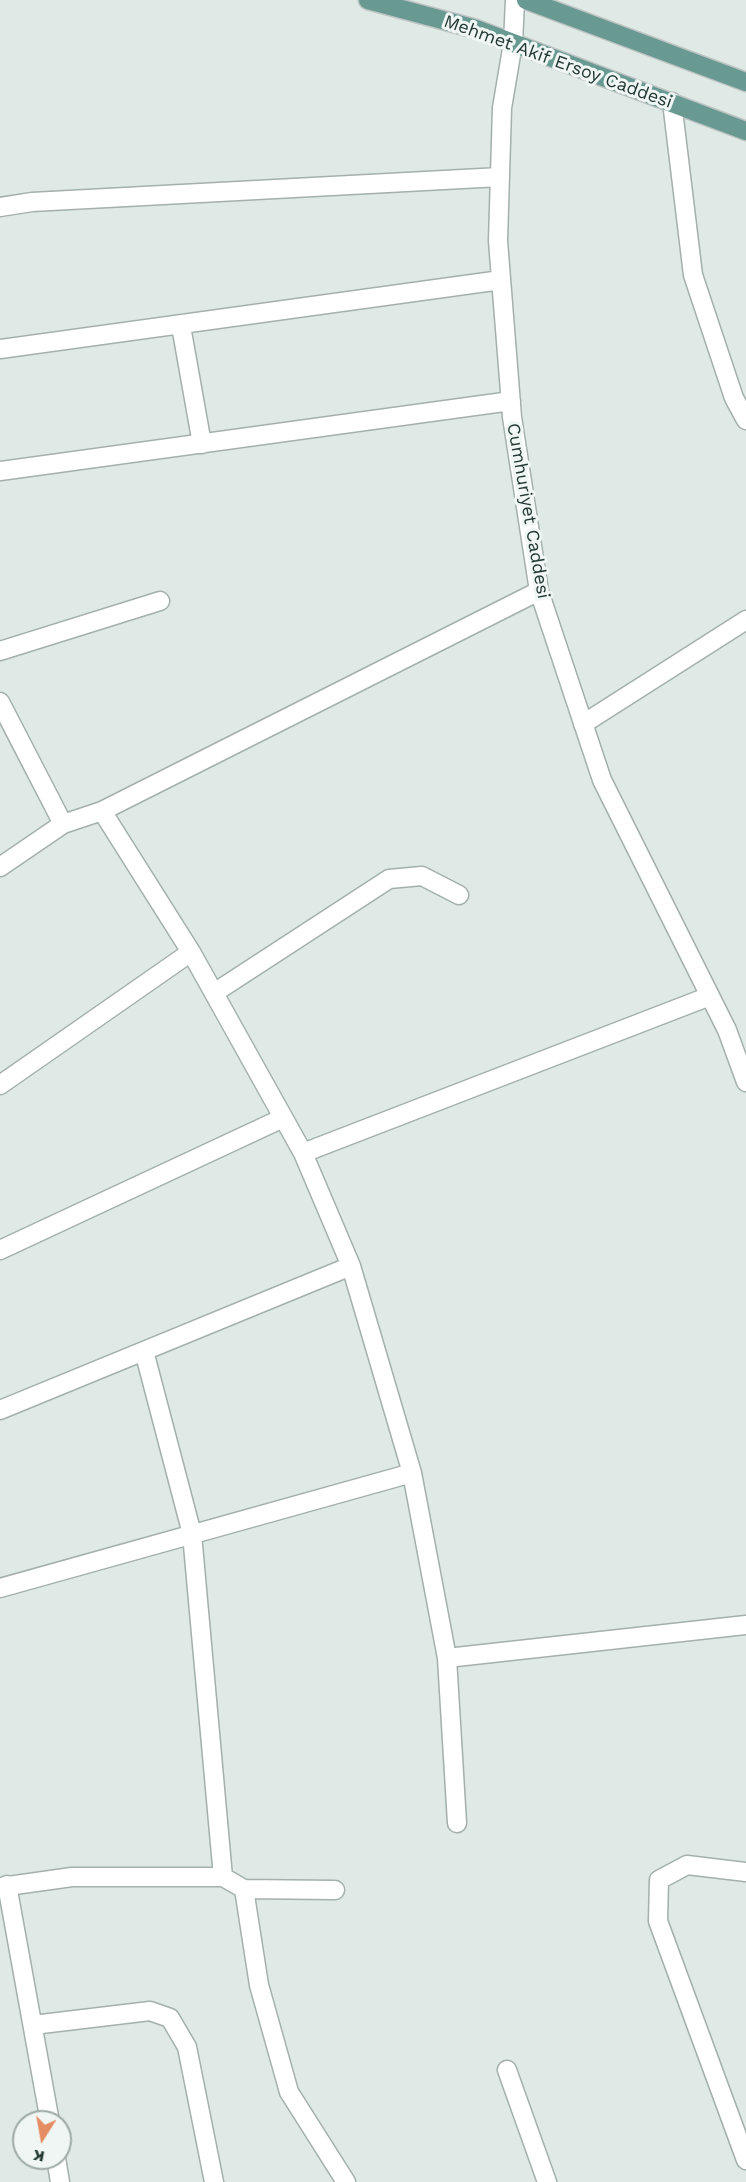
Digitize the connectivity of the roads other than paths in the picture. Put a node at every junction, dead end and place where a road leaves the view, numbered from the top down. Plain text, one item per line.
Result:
1 (368, 0) edge
2 (515, 0) edge
3 (526, 0) edge
4 (513, 43) junction
5 (746, 82) edge
6 (672, 102) junction
7 (746, 131) edge
8 (500, 177) junction
9 (0, 207) edge
10 (501, 280) junction
11 (181, 326) junction
12 (0, 349) edge
13 (511, 401) junction
14 (746, 420) edge
15 (202, 444) junction
16 (0, 471) edge
17 (539, 591) junction
18 (160, 601) dead end
19 (746, 620) edge
20 (0, 651) edge
21 (0, 702) edge
22 (583, 724) junction
23 (102, 811) junction
24 (63, 824) junction
25 (0, 867) edge
26 (459, 895) dead end
27 (191, 952) junction
28 (214, 993) junction
29 (710, 996) junction
30 (746, 1082) edge
31 (0, 1085) edge
32 (283, 1118) junction
33 (303, 1153) junction
34 (0, 1250) edge
35 (351, 1266) junction
36 (144, 1351) junction
37 (0, 1410) edge
38 (412, 1473) junction
39 (192, 1534) junction
40 (0, 1588) edge
41 (746, 1625) edge
42 (447, 1658) junction
43 (457, 1823) dead end
44 (746, 1872) edge
45 (223, 1877) junction
46 (4, 1886) edge
47 (244, 1889) junction
48 (334, 1890) dead end
49 (33, 2025) junction
50 (507, 2070) dead end
51 (48, 2110) edge
52 (746, 2160) edge
53 (214, 2182) edge
54 (346, 2182) edge
55 (547, 2182) edge

1 - 4 main road, Mehmet Akif Ersoy Caddesi
2 - 4 street, Cumhuriyet Caddesi
3 - 5 main road
4 - 6 main road, Mehmet Akif Ersoy Caddesi
4 - 8 street, Cumhuriyet Caddesi
6 - 7 main road, Mehmet Akif Ersoy Caddesi
6 - 14 street
8 - 9 street
8 - 10 street, Cumhuriyet Caddesi
10 - 11 street
10 - 13 street, Cumhuriyet Caddesi
11 - 12 street
11 - 15 street
13 - 15 street
13 - 17 street, Cumhuriyet Caddesi
15 - 16 street
17 - 22 street, Cumhuriyet Caddesi
17 - 23 street
18 - 20 street
19 - 22 street
21 - 24 street
22 - 29 street, Cumhuriyet Caddesi
23 - 24 street
23 - 27 street
24 - 25 street
26 - 28 street
27 - 28 street
27 - 31 street
28 - 32 street
29 - 30 street, Cumhuriyet Caddesi
29 - 33 street
32 - 33 street
32 - 34 street
33 - 35 street
35 - 36 street
35 - 38 street
36 - 37 street
36 - 39 street
38 - 39 street
38 - 42 street
39 - 40 street
39 - 45 street
41 - 42 street
42 - 43 street
44 - 52 street
45 - 46 street
45 - 47 street
46 - 49 street
47 - 48 street
47 - 54 street
49 - 51 street
49 - 53 street
50 - 55 street

